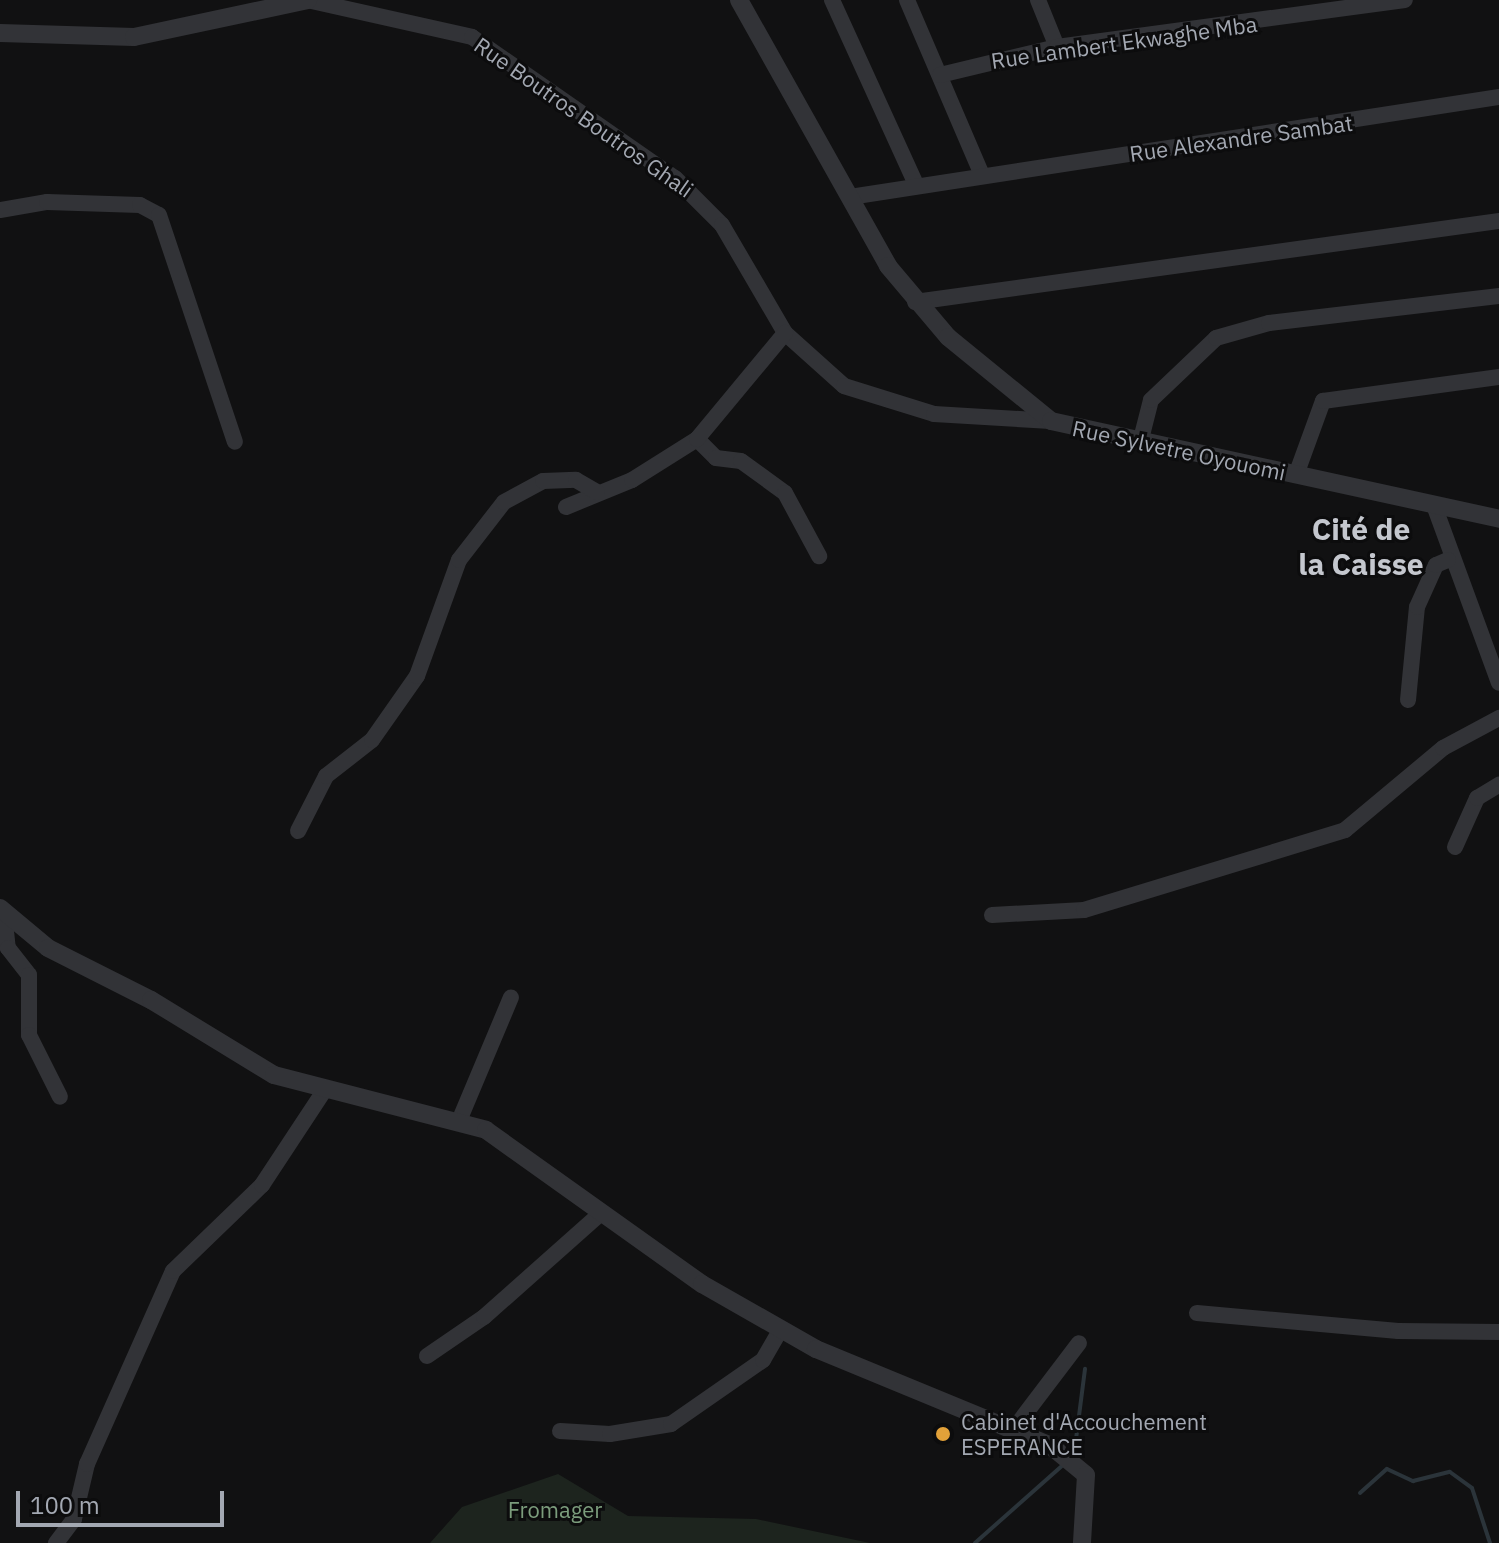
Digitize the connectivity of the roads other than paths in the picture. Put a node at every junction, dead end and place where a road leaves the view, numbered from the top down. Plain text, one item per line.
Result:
1 (308, 0) edge
2 (739, 0) edge
3 (832, 0) edge
4 (907, 0) edge
5 (1038, 0) edge
6 (1405, 0) edge
7 (0, 33) edge
8 (1057, 47) junction
9 (940, 75) junction
10 (1499, 97) edge
11 (982, 175) junction
12 (916, 184) junction
13 (850, 197) junction
14 (0, 210) edge
15 (1499, 221) edge
16 (1499, 296) edge
17 (915, 302) junction
18 (785, 333) junction
19 (1499, 377) edge
20 (1051, 421) junction
21 (697, 439) junction
22 (235, 442) dead end
23 (1140, 443) junction
24 (1296, 475) junction
25 (597, 492) junction
26 (566, 507) dead end
27 (1435, 508) junction
28 (1499, 519) edge
29 (819, 556) dead end
30 (1448, 560) junction
31 (1499, 683) edge
32 (1408, 700) dead end
33 (1499, 718) edge
34 (1499, 785) edge
35 (298, 831) dead end
36 (1455, 847) dead end
37 (2, 910) edge
38 (992, 915) dead end
39 (511, 997) dead end
40 (324, 1091) junction
41 (60, 1097) dead end
42 (459, 1121) junction
43 (600, 1214) junction
44 (1197, 1313) dead end
45 (781, 1329) junction
46 (1499, 1332) edge
47 (1079, 1343) dead end
48 (427, 1356) dead end
49 (1013, 1430) junction
50 (560, 1431) dead end
51 (56, 1543) edge
52 (1082, 1543) edge

1 - 7 street
1 - 18 street, Rue Boutros Boutros Ghali
2 - 13 street, Rue Sylvetre Oyouomi
3 - 12 street
4 - 9 street
5 - 8 street
6 - 8 street, Rue Lambert Ekwaghe Mba
8 - 9 street, Rue Lambert Ekwaghe Mba
9 - 11 street
10 - 11 street, Rue Alexandre Sambat
11 - 12 street
12 - 13 street
13 - 17 street, Rue Sylvetre Oyouomi
14 - 22 street
15 - 17 street
16 - 23 street
17 - 20 street, Rue Sylvetre Oyouomi
18 - 20 street, Rue Boutros Boutros Ghali
18 - 21 street
19 - 24 street
20 - 23 street, Rue Sylvetre Oyouomi
21 - 25 street
21 - 29 street
23 - 24 street, Rue Sylvetre Oyouomi
24 - 27 street, Rue Sylvetre Oyouomi
25 - 26 street
25 - 35 street
27 - 28 street, Rue Sylvetre Oyouomi
27 - 30 street
30 - 31 street
30 - 32 street
33 - 38 street
34 - 36 street
37 - 40 street
37 - 41 street
39 - 42 street
40 - 42 street
40 - 51 street
42 - 43 street
43 - 45 street
43 - 48 street
44 - 46 street
45 - 49 street
45 - 50 street
47 - 49 street
49 - 52 street

